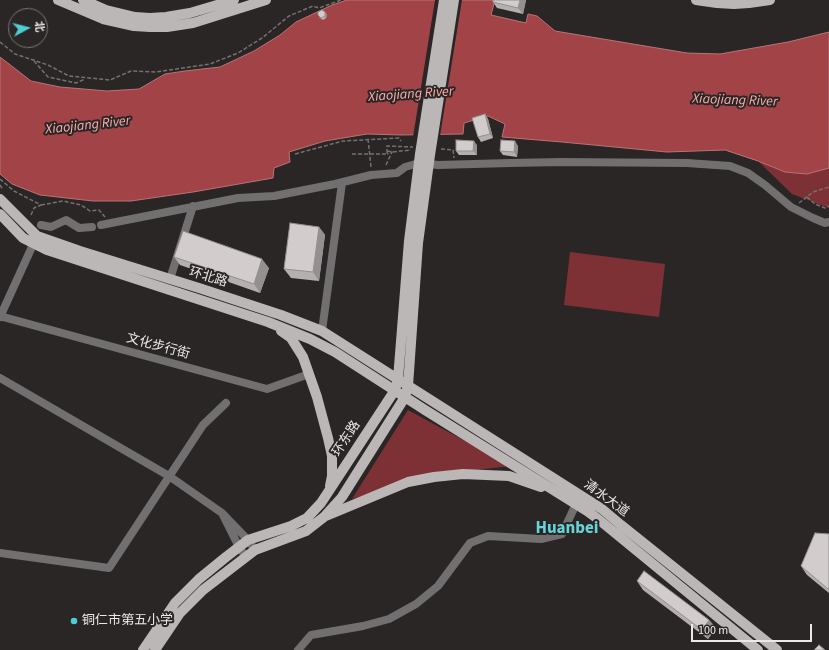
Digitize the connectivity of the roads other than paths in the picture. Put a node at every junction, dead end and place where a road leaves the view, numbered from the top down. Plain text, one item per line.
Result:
1 (58, 0) edge
2 (83, 0) edge
3 (234, 0) edge
4 (266, 0) edge
5 (444, 0) edge
6 (454, 0) edge
7 (696, 0) edge
8 (770, 0) edge
9 (421, 156) junction
10 (342, 183) junction
11 (2, 196) edge
12 (193, 206) junction
13 (0, 214) edge
14 (829, 222) edge
15 (41, 225) dead end
16 (101, 225) dead end
17 (92, 227) dead end
18 (35, 240) junction
19 (170, 280) junction
20 (0, 317) edge
21 (268, 322) junction
22 (322, 331) junction
23 (309, 374) junction
24 (0, 378) edge
25 (398, 379) junction
26 (408, 386) junction
27 (395, 390) junction
28 (405, 397) junction
29 (226, 403) dead end
30 (169, 476) junction
31 (330, 490) junction
32 (558, 493) junction
33 (576, 504) junction
34 (222, 512) junction
35 (324, 517) junction
36 (248, 540) junction
37 (239, 547) junction
38 (256, 550) junction
39 (0, 553) edge
40 (246, 557) junction
41 (143, 650) edge
42 (155, 650) edge
43 (298, 650) edge
44 (758, 650) edge
45 (777, 650) edge

1 - 4 main road
2 - 3 main road
5 - 9 main road
6 - 9 main road
7 - 8 main road
9 - 10 street
9 - 14 street
9 - 25 main road, 环东路
9 - 26 main road, 环东路
10 - 12 street
10 - 22 street
11 - 18 main road, 环北路
12 - 16 street
12 - 19 street
13 - 18 main road, 环北路
15 - 17 street
18 - 19 main road, 环北路
18 - 20 street
18 - 21 main road, 环北路
19 - 22 main road, 环北路
20 - 23 street, 文化步行街
21 - 23 main road
21 - 27 main road, 环北路
22 - 25 main road, 环北路
23 - 31 main road
24 - 30 street
25 - 26 main road, 环北路
25 - 27 main road, 环东路
26 - 28 main road, 环东路
26 - 45 main road, 清水大道
27 - 28 main road, 环北路
27 - 31 main road, 环东路
28 - 32 main road, 清水大道
28 - 35 main road, 环东路
29 - 30 street
30 - 34 street
30 - 39 street
31 - 36 main road, 环东路
32 - 33 main road, 清水大道
32 - 35 main road
33 - 43 street
33 - 44 main road, 清水大道
34 - 36 street
34 - 37 street
35 - 38 main road, 环东路
36 - 37 main road, 环东路
36 - 38 street
37 - 40 street
37 - 41 main road, 环东路
38 - 40 main road, 环东路
40 - 42 main road, 环东路

